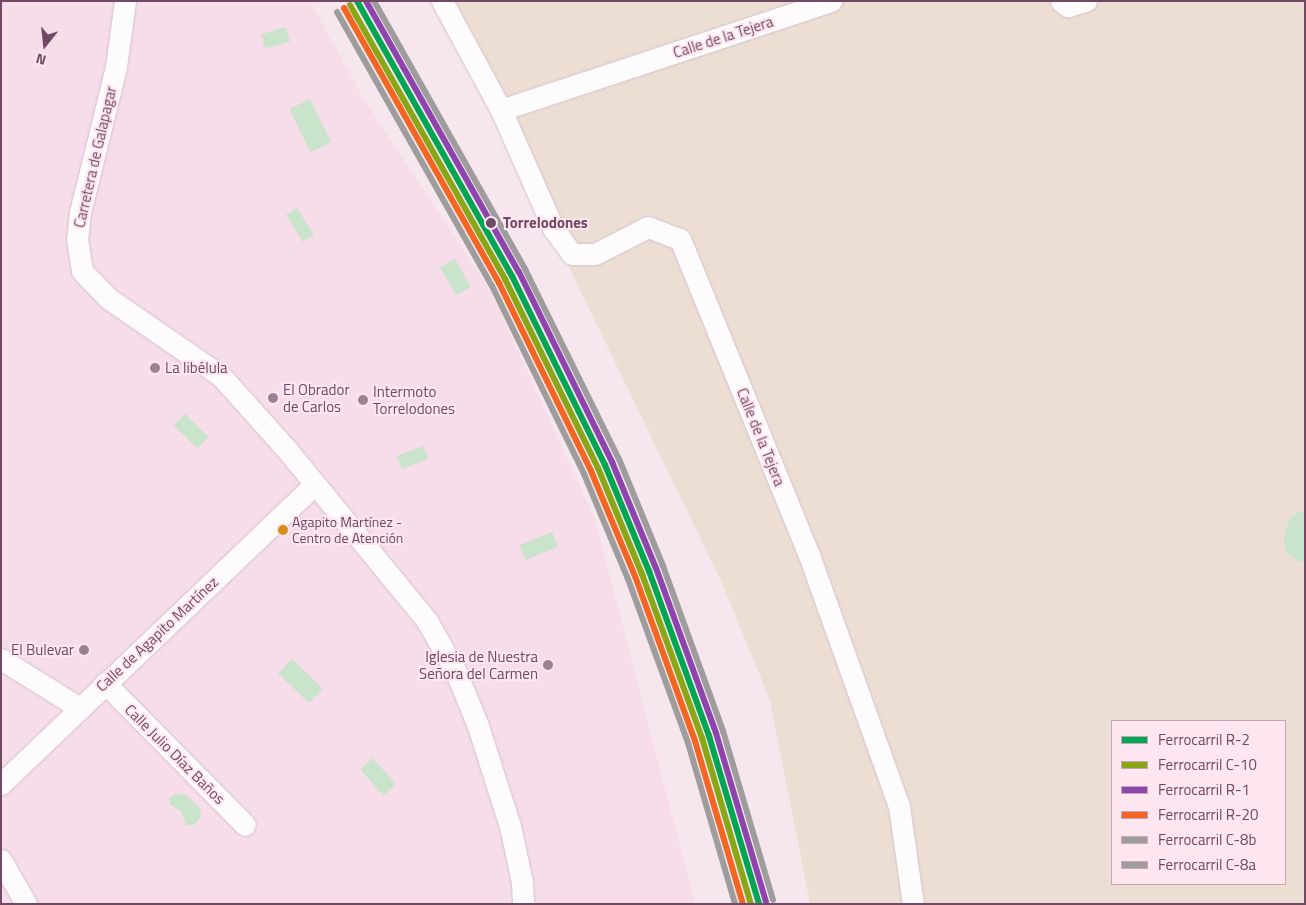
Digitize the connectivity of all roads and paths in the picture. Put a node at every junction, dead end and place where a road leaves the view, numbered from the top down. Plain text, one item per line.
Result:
1 (126, 1) edge
2 (442, 1) edge
3 (830, 1) edge
4 (1061, 1) edge
5 (1086, 1) edge
6 (501, 110) junction
7 (314, 485) junction
8 (1, 658) edge
9 (105, 683) junction
10 (78, 707) junction
11 (1, 784) edge
12 (245, 825) dead end
13 (1, 860) edge
14 (26, 904) edge
15 (522, 904) edge
16 (913, 904) edge

1 - 7 street, Carretera de Galapagar
2 - 6 street, Calle de la Tejera
3 - 6 street, Calle de la Tejera
4 - 5 street
6 - 16 street, Calle de la Tejera
7 - 9 street, Calle de Agapito Martínez
7 - 15 street, Carretera de Galapagar
8 - 10 street
9 - 10 street, Calle de Agapito Martínez
9 - 12 street, Calle Julio Díaz Baños
10 - 11 street, Calle de Agapito Martínez
13 - 14 street

